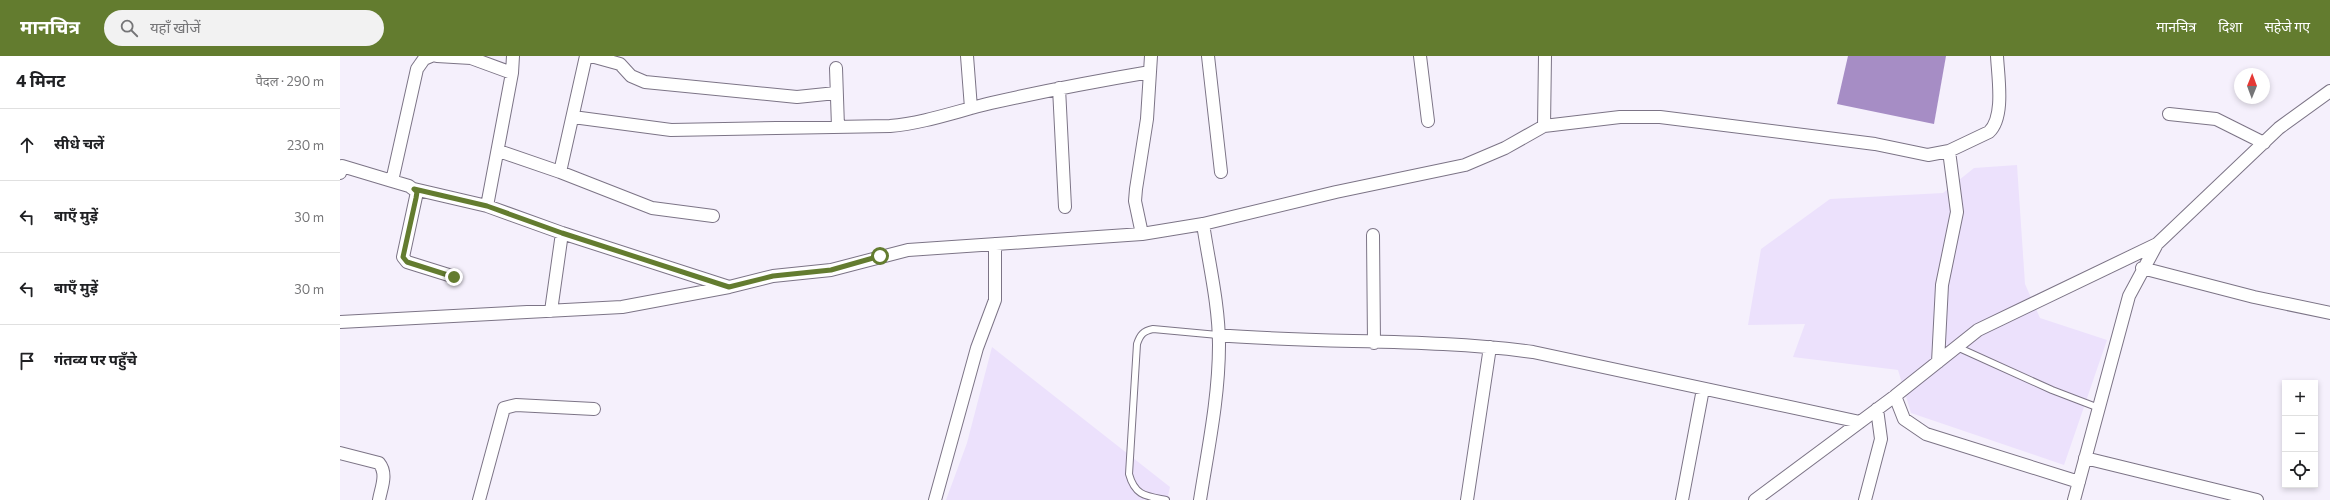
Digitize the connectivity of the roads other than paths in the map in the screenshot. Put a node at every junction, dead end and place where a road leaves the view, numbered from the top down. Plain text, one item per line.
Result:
1 (431, 56) edge
2 (437, 56) edge
3 (513, 56) edge
4 (586, 56) edge
5 (591, 56) edge
6 (967, 56) edge
7 (1151, 56) edge
8 (1208, 56) edge
9 (1420, 56) edge
10 (1545, 56) edge
11 (1997, 56) edge
12 (471, 57) edge
13 (836, 68) dead end
14 (1150, 72) junction
15 (512, 73) junction
16 (1059, 88) junction
17 (2330, 90) edge
18 (836, 93) junction
19 (971, 108) junction
20 (2169, 114) dead end
21 (572, 117) junction
22 (1428, 121) dead end
23 (1544, 126) junction
24 (838, 127) junction
25 (2264, 142) junction
26 (499, 151) junction
27 (1949, 151) junction
28 (560, 172) junction
29 (1222, 172) dead end
30 (340, 174) edge
31 (392, 181) junction
32 (414, 189) junction
33 (487, 206) junction
34 (1065, 207) dead end
35 (713, 216) dead end
36 (1203, 224) junction
37 (562, 233) junction
38 (1142, 234) junction
39 (1373, 235) dead end
40 (996, 244) junction
41 (2157, 244) junction
42 (2142, 268) junction
43 (454, 277) dead end
44 (729, 287) junction
45 (551, 311) junction
46 (2330, 313) edge
47 (340, 322) edge
48 (1218, 335) junction
49 (1374, 343) junction
50 (1490, 347) junction
51 (1957, 347) junction
52 (1938, 362) junction
53 (1703, 389) junction
54 (1895, 396) junction
55 (2099, 408) junction
56 (594, 409) dead end
57 (1877, 409) junction
58 (1860, 422) junction
59 (340, 453) edge
60 (2085, 458) junction
61 (2079, 482) junction
62 (379, 500) edge
63 (479, 500) edge
64 (935, 500) edge
65 (1166, 500) edge
66 (1200, 500) edge
67 (1467, 500) edge
68 (1682, 500) edge
69 (1755, 500) edge
70 (1865, 500) edge
71 (2074, 500) edge
72 (2257, 500) edge

1 - 31 street
2 - 12 street
3 - 15 street
4 - 21 street
5 - 18 street
6 - 19 street
7 - 14 street
8 - 29 street
9 - 22 street
10 - 23 street
11 - 27 street
12 - 15 street
13 - 18 street
14 - 16 street
14 - 38 street
15 - 26 street
16 - 19 street
16 - 34 street
17 - 25 street
18 - 24 street
19 - 24 street
20 - 25 street
21 - 24 street
21 - 28 street
23 - 27 street
23 - 36 street
25 - 41 street
26 - 28 street
26 - 33 street
27 - 52 street
28 - 35 street
30 - 31 street
31 - 32 street
32 - 33 street
32 - 43 street
33 - 37 street
36 - 38 street
36 - 48 street
37 - 44 street
37 - 45 street
38 - 40 street
39 - 49 street
40 - 44 street
40 - 64 street
41 - 42 street
41 - 51 street
42 - 46 street
42 - 55 street
44 - 45 street
45 - 47 street
48 - 49 street
48 - 65 lane
48 - 66 street
49 - 50 street
50 - 53 street
50 - 67 street
51 - 52 street
51 - 55 lane
52 - 54 street
53 - 58 street
53 - 68 street
54 - 57 street
54 - 61 street
55 - 60 street
56 - 63 street
57 - 58 street
57 - 70 street
58 - 69 street
59 - 62 street
60 - 61 street
60 - 72 street
61 - 71 street

